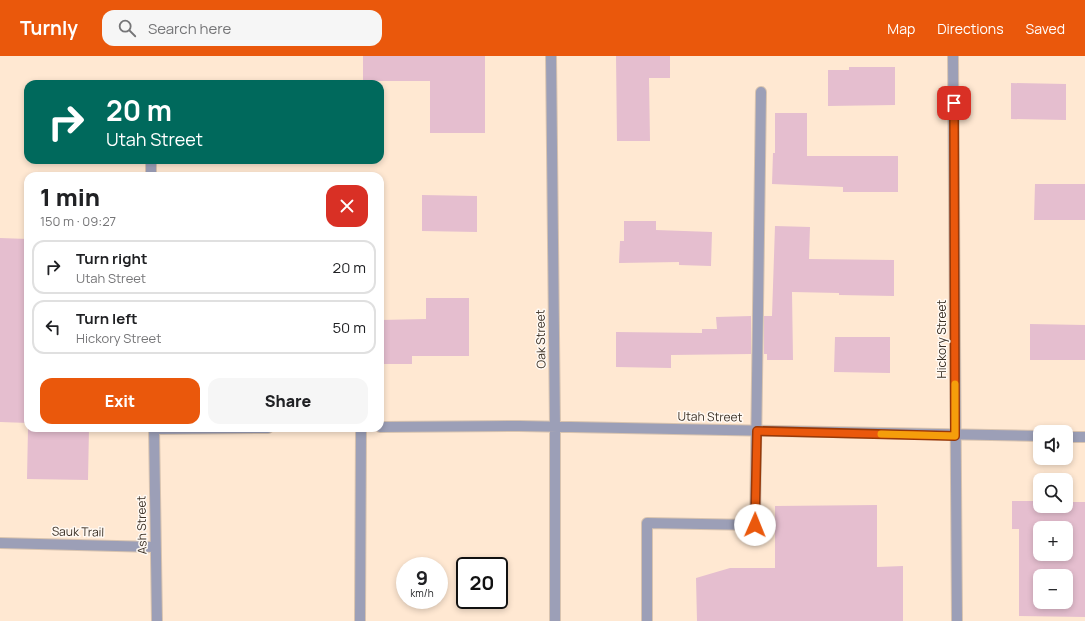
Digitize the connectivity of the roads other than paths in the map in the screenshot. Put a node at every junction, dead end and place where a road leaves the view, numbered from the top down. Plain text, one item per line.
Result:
1 (551, 56) edge
2 (953, 56) edge
3 (761, 92) dead end
4 (384, 427) edge
5 (555, 427) junction
6 (757, 431) junction
7 (154, 432) edge
8 (361, 432) edge
9 (955, 436) junction
10 (1033, 436) edge
11 (1073, 437) edge
12 (1085, 437) edge
13 (0, 543) edge
14 (155, 547) junction
15 (157, 621) edge
16 (360, 621) edge
17 (555, 621) edge
18 (647, 621) edge
19 (957, 621) edge

1 - 5 street, Oak Street
2 - 9 street, Hickory Street
3 - 6 street
4 - 5 street, Utah Street
5 - 6 street, Utah Street
5 - 17 street, Oak Street
6 - 9 street, Utah Street
6 - 18 street
7 - 14 street, Ash Street
8 - 16 street
9 - 10 street, Utah Street
9 - 19 street, Hickory Street
11 - 12 street
13 - 14 street, Sauk Trail
14 - 15 street, Ash Street

